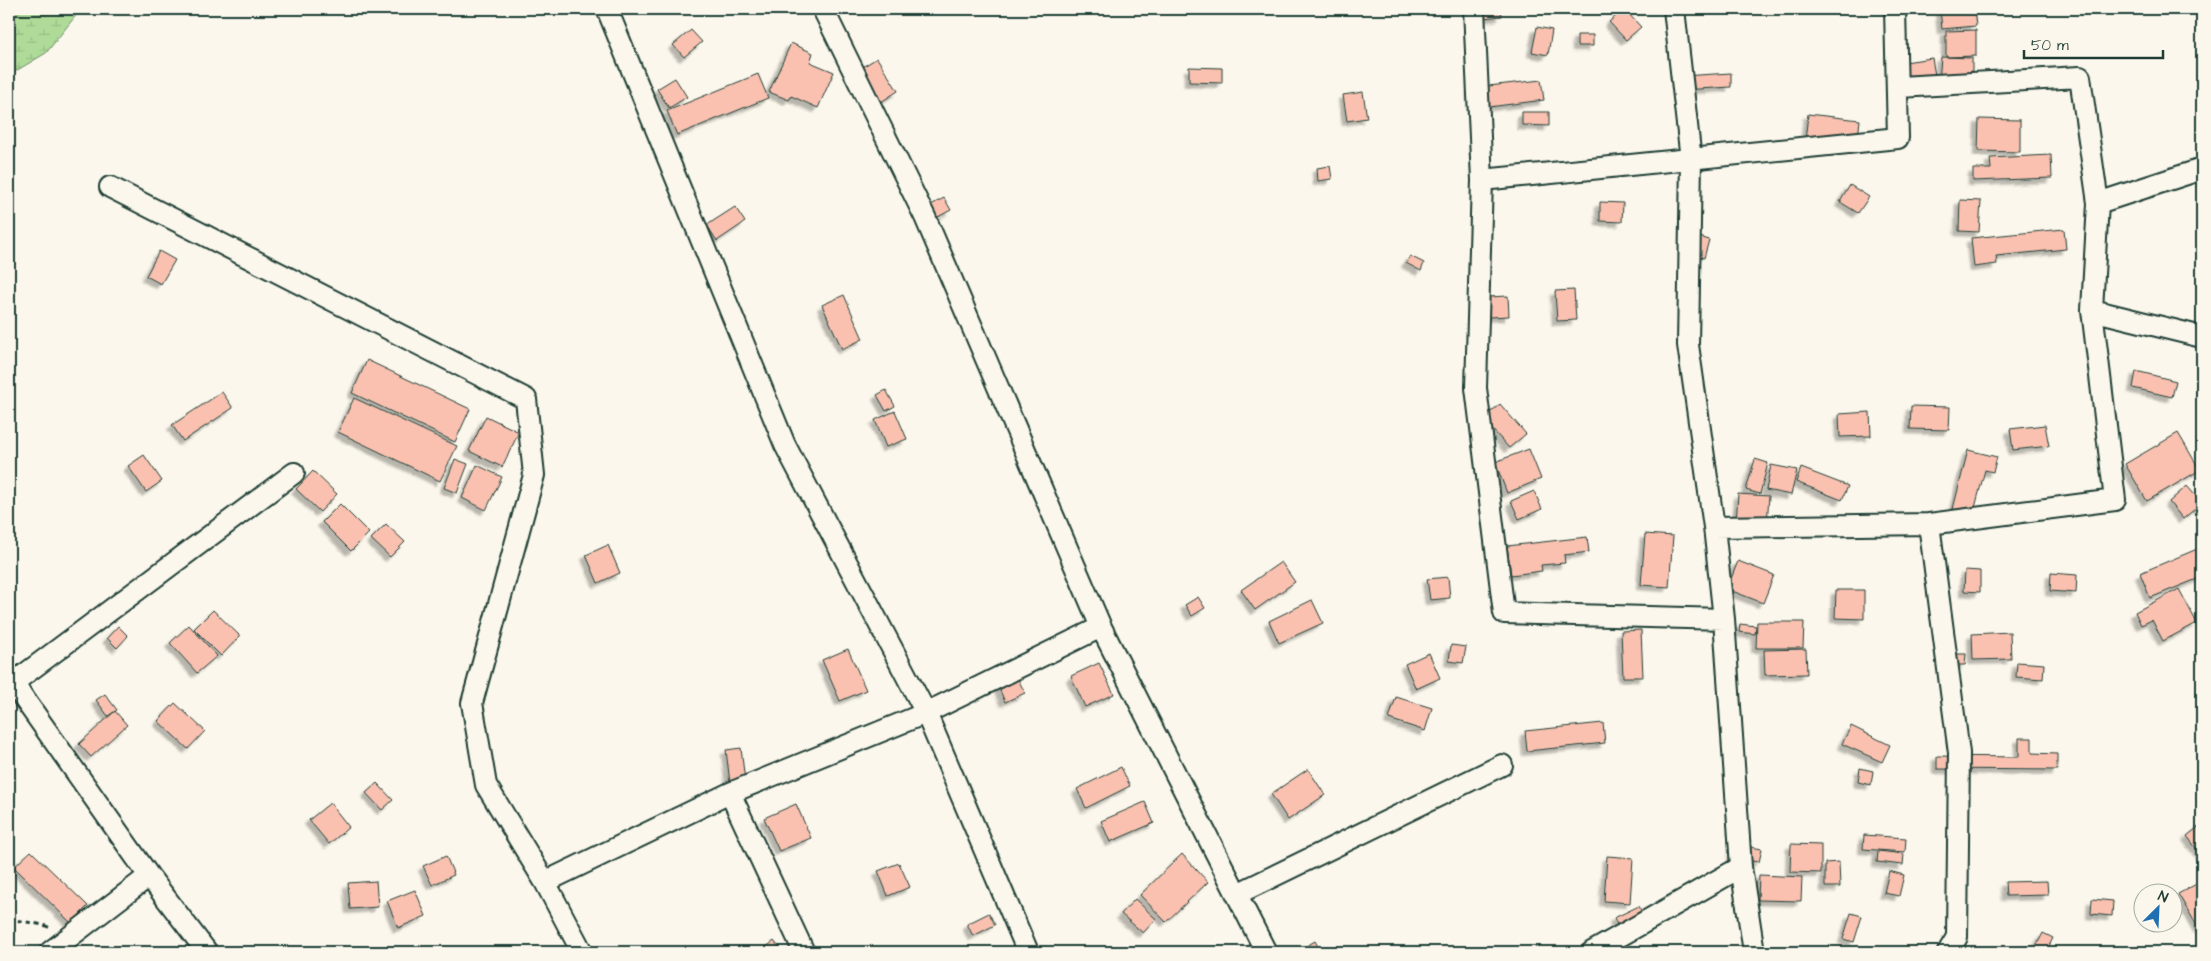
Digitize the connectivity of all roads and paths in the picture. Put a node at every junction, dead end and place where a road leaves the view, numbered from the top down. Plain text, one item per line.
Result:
1 (607, 9) edge
2 (823, 9) edge
3 (1474, 9) edge
4 (1674, 9) edge
5 (1895, 9) edge
6 (1898, 86) junction
7 (1691, 160) junction
8 (2202, 168) edge
9 (1482, 180) junction
10 (110, 187) dead end
11 (2098, 203) junction
12 (2092, 310) junction
13 (2202, 337) edge
14 (294, 473) dead end
15 (1929, 524) junction
16 (1714, 527) junction
17 (1724, 619) junction
18 (1101, 627) junction
19 (926, 712) junction
20 (1502, 765) dead end
21 (730, 793) junction
22 (1741, 867) junction
23 (149, 876) junction
24 (545, 882) junction
25 (1237, 894) junction
26 (9, 919) edge
27 (67, 939) junction
28 (50, 952) edge
29 (207, 952) edge
30 (582, 952) edge
31 (804, 952) edge
32 (1028, 952) edge
33 (1266, 952) edge
34 (1592, 952) edge
35 (1754, 952) edge
36 (1948, 952) edge

1 - 19 street
2 - 18 street
3 - 9 street
4 - 7 street
5 - 6 street
6 - 7 street
6 - 11 street
7 - 9 street
7 - 16 street
8 - 11 street
9 - 17 street
10 - 24 street
11 - 12 street
12 - 13 street
12 - 15 street
14 - 23 street
15 - 16 street
15 - 36 street
16 - 17 street
17 - 22 street
18 - 19 street
18 - 25 street
19 - 21 street
19 - 32 street
20 - 25 street
21 - 24 street
21 - 31 street
22 - 34 street
22 - 35 street
23 - 27 street
23 - 29 street
24 - 30 street
25 - 33 street
26 - 27 path
27 - 28 street

